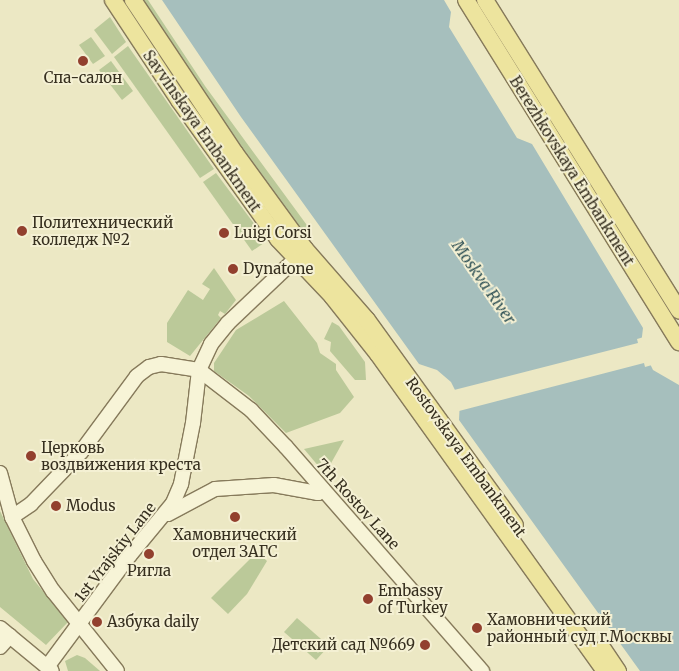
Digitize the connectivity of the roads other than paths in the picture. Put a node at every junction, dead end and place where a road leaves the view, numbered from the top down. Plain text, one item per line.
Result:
1 (113, 0) edge
2 (133, 0) edge
3 (466, 0) edge
4 (485, 0) edge
5 (300, 255) junction
6 (679, 310) edge
7 (673, 324) edge
8 (679, 342) edge
9 (199, 370) junction
10 (0, 473) edge
11 (321, 487) junction
12 (12, 517) junction
13 (164, 518) junction
14 (80, 623) junction
15 (5, 632) edge
16 (0, 647) edge
17 (49, 669) edge
18 (116, 670) edge
19 (482, 671) edge
20 (605, 671) edge
21 (618, 671) edge

1 - 5 main road, Savvinskaya Embankment
2 - 5 main road, Savvinskaya Embankment
3 - 7 main road, Berezhkovskaya Embankment
4 - 6 main road, Berezhkovskaya Embankment
5 - 9 street, 1st Vrajskiy Lane
5 - 20 main road, Rostovskaya Embankment
5 - 21 main road, Rostovskaya Embankment
7 - 8 main road, Berezhkovskaya Embankment
9 - 11 street, 7th Rostov Lane
9 - 12 street
9 - 13 street, 1st Vrajskiy Lane
10 - 12 street
11 - 13 street
11 - 19 street, 7th Rostov Lane
12 - 14 street
13 - 14 street, 1st Vrajskiy Lane
14 - 17 street, 1st Vrajskiy Lane
14 - 18 street
15 - 16 street
15 - 17 street

